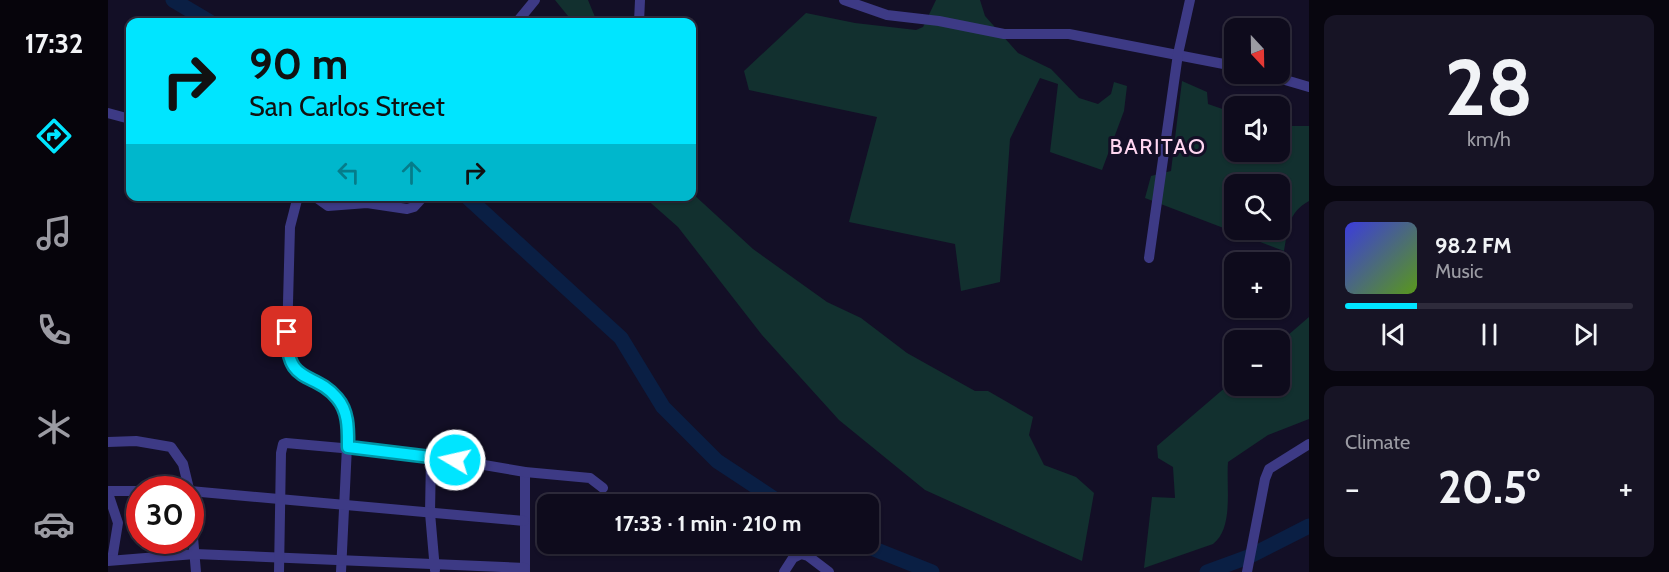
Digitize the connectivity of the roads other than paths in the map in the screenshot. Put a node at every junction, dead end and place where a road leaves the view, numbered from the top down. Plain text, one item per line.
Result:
1 (535, 0) edge
2 (640, 0) edge
3 (844, 0) edge
4 (1190, 0) edge
5 (520, 18) edge
6 (639, 18) edge
7 (1178, 54) junction
8 (1224, 64) edge
9 (1290, 81) edge
10 (1309, 87) edge
11 (108, 113) edge
12 (126, 118) edge
13 (297, 201) edge
14 (321, 201) edge
15 (419, 201) edge
16 (1149, 258) dead end
17 (108, 442) edge
18 (1309, 444) edge
19 (348, 447) junction
20 (431, 456) junction
21 (525, 471) junction
22 (186, 476) edge
23 (603, 488) dead end
24 (126, 491) edge
25 (204, 491) edge
26 (108, 492) edge
27 (279, 498) junction
28 (346, 505) junction
29 (430, 513) junction
30 (524, 521) junction
31 (195, 554) junction
32 (279, 557) junction
33 (110, 560) edge
34 (341, 566) edge
35 (434, 568) edge
36 (525, 570) edge
37 (196, 572) edge
38 (279, 572) edge
39 (784, 572) edge
40 (829, 572) edge
41 (1247, 572) edge

1 - 5 street
2 - 6 street
3 - 7 street
4 - 7 street
7 - 8 street
7 - 16 street
9 - 10 street
11 - 12 street
13 - 19 street
14 - 15 street
17 - 22 street
18 - 41 street
19 - 20 street
19 - 27 street
19 - 28 street
20 - 21 street
20 - 29 street
21 - 23 street
21 - 30 street
24 - 26 street
25 - 27 street
26 - 33 street
27 - 28 street
27 - 32 street
28 - 29 street
28 - 34 street
29 - 30 street
29 - 35 street
30 - 36 street
31 - 32 street
31 - 33 street
31 - 37 street
32 - 34 street
32 - 38 street
34 - 35 street
35 - 36 street
39 - 40 street

